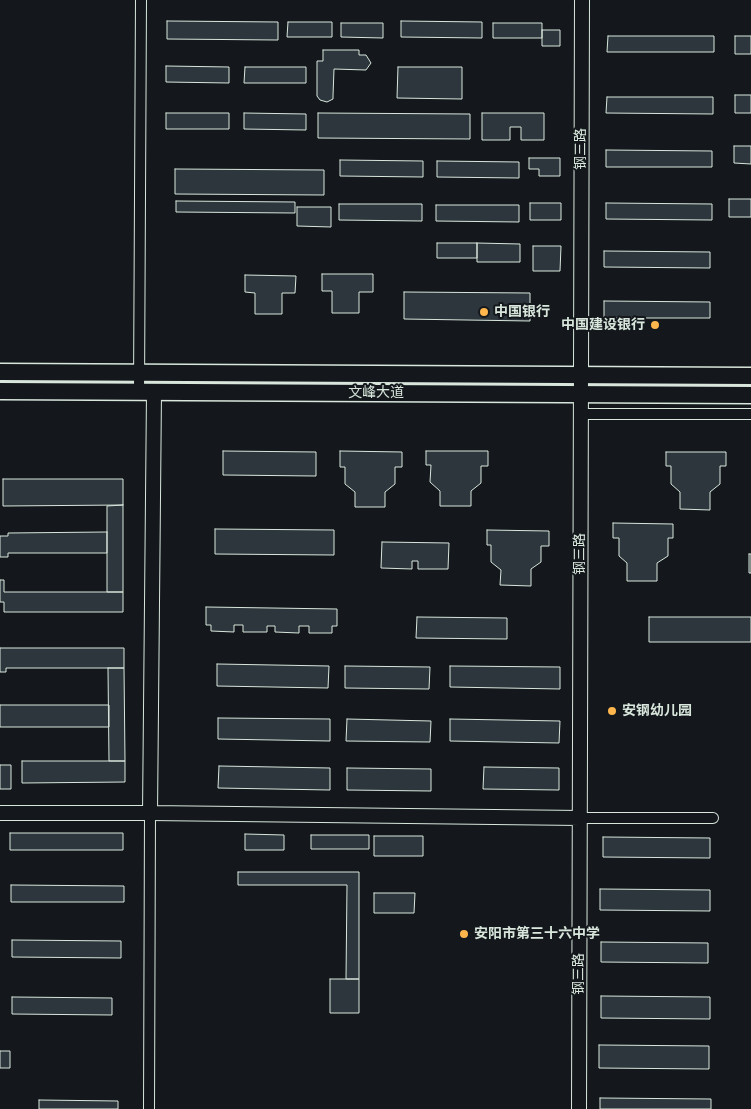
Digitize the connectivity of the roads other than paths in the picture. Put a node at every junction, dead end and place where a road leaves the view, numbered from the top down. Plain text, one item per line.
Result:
1 (141, 0) edge
2 (582, 0) edge
3 (0, 372) edge
4 (140, 373) junction
5 (580, 375) junction
6 (751, 376) edge
7 (0, 391) edge
8 (147, 392) junction
9 (580, 394) junction
10 (751, 395) edge
11 (580, 414) junction
12 (751, 414) edge
13 (0, 812) edge
14 (150, 812) junction
15 (580, 818) junction
16 (713, 818) dead end
17 (149, 1109) edge
18 (579, 1109) edge

1 - 4 street
2 - 5 street, 钢三路
3 - 4 main road, 文峰大道
4 - 5 main road, 文峰大道
4 - 8 street
5 - 6 main road, 文峰大道
5 - 9 street, 钢三路
7 - 8 main road, 文峰大道
8 - 9 main road, 文峰大道
8 - 14 street
9 - 10 main road, 文峰大道
9 - 11 street, 钢三路
11 - 12 street
11 - 15 street, 钢三路
13 - 14 street
14 - 15 street
14 - 17 street
15 - 16 street
15 - 18 street, 钢三路

